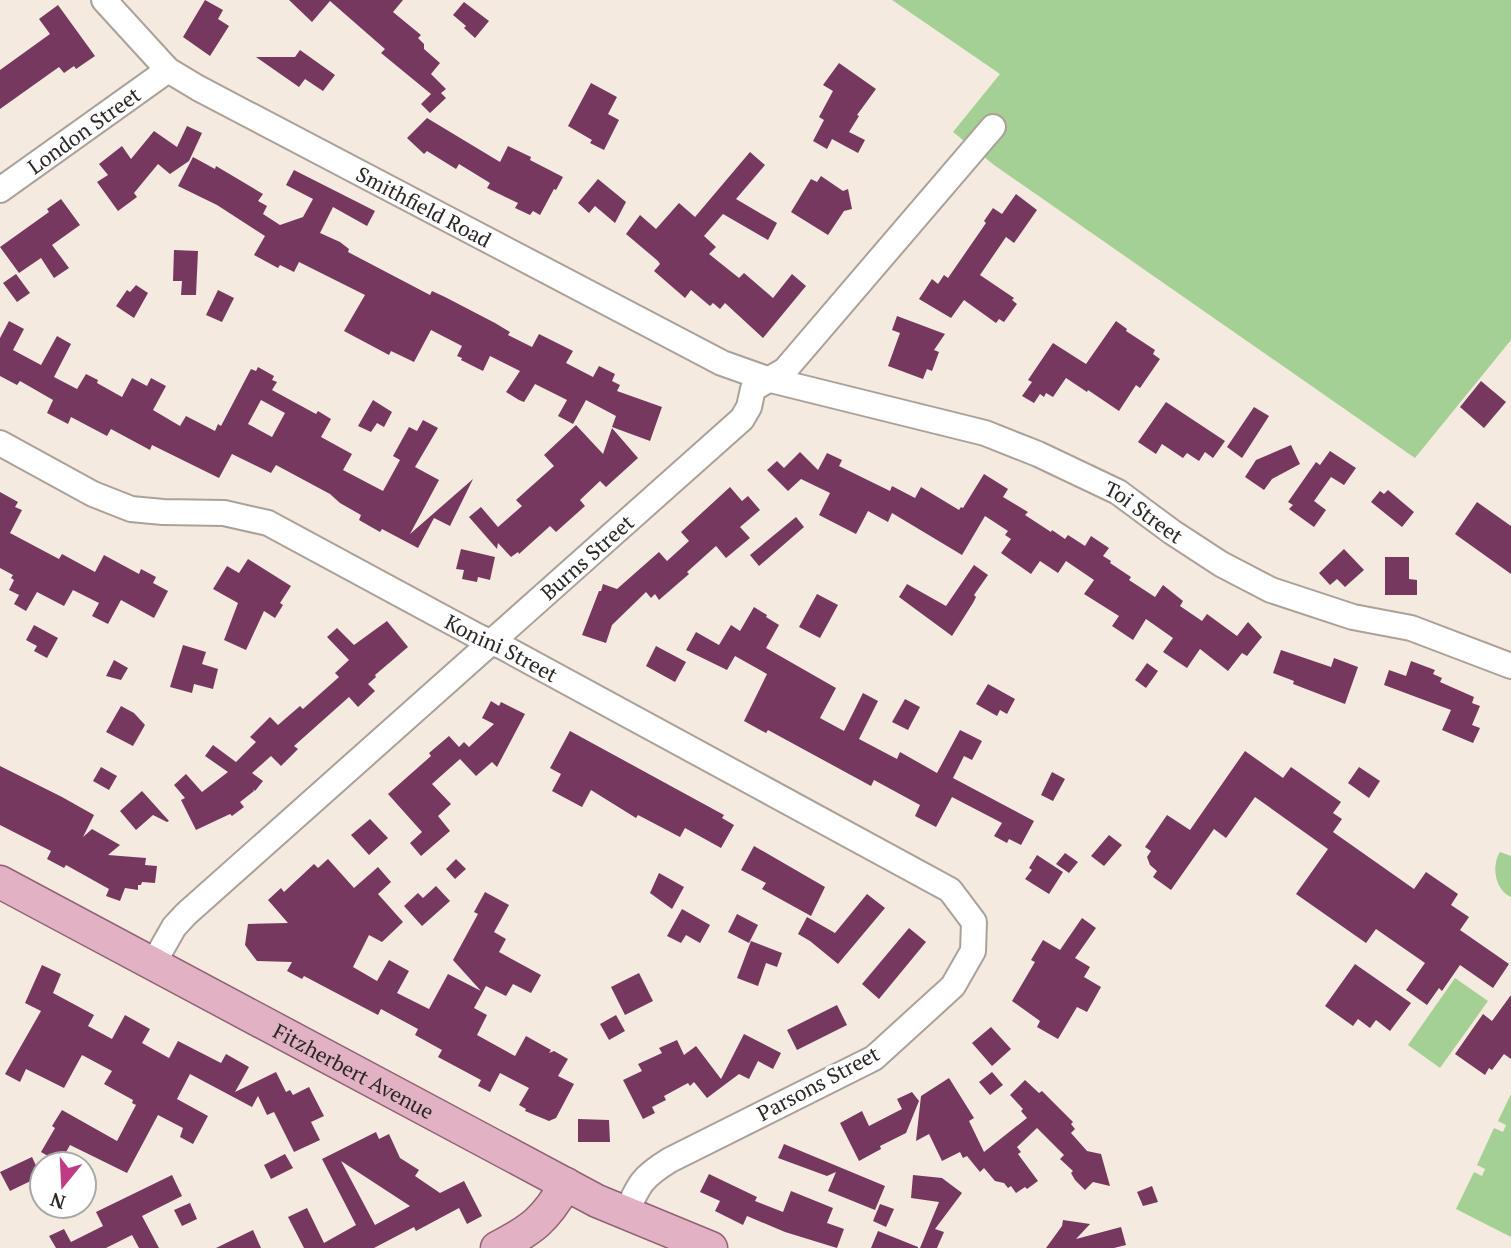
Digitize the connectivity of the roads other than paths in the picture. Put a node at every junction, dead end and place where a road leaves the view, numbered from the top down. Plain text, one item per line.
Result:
1 (104, 0) edge
2 (168, 70) junction
3 (993, 127) dead end
4 (0, 190) edge
5 (767, 379) junction
6 (0, 443) edge
7 (491, 642) junction
8 (1511, 666) edge
9 (0, 882) edge
10 (974, 922) joint
11 (153, 964) junction
12 (566, 1184) junction
13 (626, 1213) junction
14 (499, 1247) edge
15 (711, 1248) edge

1 - 2 street, Smithfield Road
2 - 4 street, London Street
2 - 5 street, Smithfield Road
3 - 5 street, Burns Street
5 - 7 street, Burns Street
5 - 8 street, Toi Street
6 - 7 street, Konini Street
7 - 10 street, Konini Street
7 - 11 street, Burns Street
9 - 11 main road, Fitzherbert Avenue
10 - 13 street, Parsons Street
11 - 12 main road, Fitzherbert Avenue
12 - 13 main road, Fitzherbert Avenue
12 - 14 main road
13 - 15 main road, Fitzherbert Avenue

